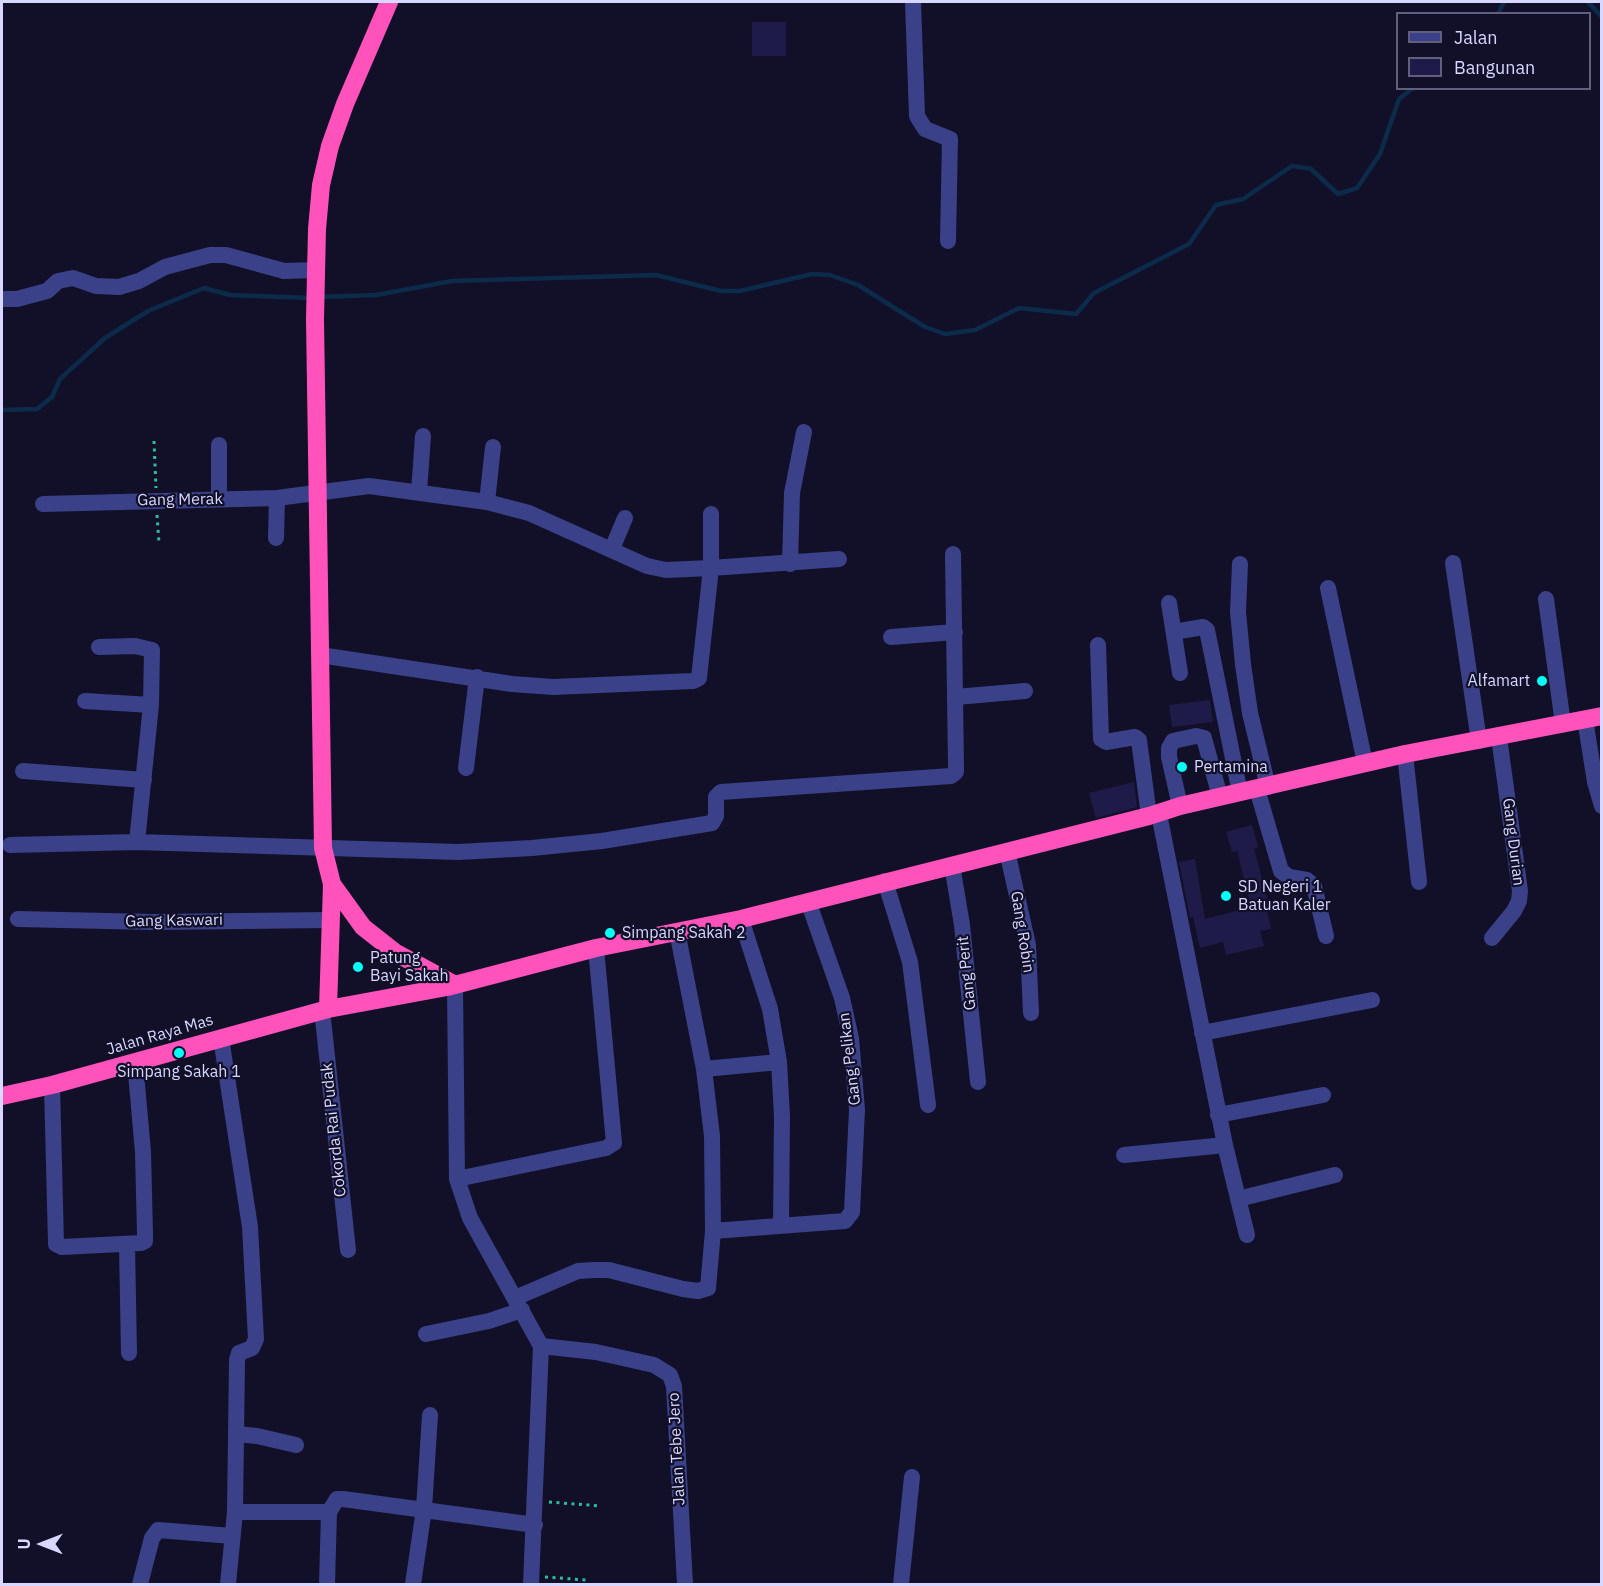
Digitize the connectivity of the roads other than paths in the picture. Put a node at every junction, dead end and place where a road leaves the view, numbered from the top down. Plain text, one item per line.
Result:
1 (389, 2) edge
2 (913, 2) edge
3 (948, 241) dead end
4 (315, 272) junction
5 (2, 299) edge
6 (804, 432) dead end
7 (423, 436) dead end
8 (219, 445) dead end
9 (493, 447) dead end
10 (419, 492) junction
11 (317, 494) junction
12 (276, 498) junction
13 (219, 499) junction
14 (487, 502) junction
15 (43, 504) dead end
16 (711, 514) dead end
17 (625, 518) dead end
18 (276, 538) dead end
19 (612, 549) junction
20 (953, 554) dead end
21 (839, 559) dead end
22 (1453, 563) dead end
23 (790, 564) junction
24 (1240, 564) dead end
25 (711, 568) junction
26 (1328, 588) dead end
27 (1546, 599) dead end
28 (1169, 603) dead end
29 (955, 633) junction
30 (1174, 633) junction
31 (891, 637) dead end
32 (1098, 645) dead end
33 (99, 647) dead end
34 (320, 656) junction
35 (1180, 673) dead end
36 (477, 677) junction
37 (1025, 691) dead end
38 (956, 697) junction
39 (85, 701) dead end
40 (151, 705) junction
41 (1593, 718) edge
42 (1563, 724) junction
43 (1499, 738) junction
44 (1479, 741) junction
45 (1405, 754) junction
46 (1365, 763) junction
47 (466, 768) dead end
48 (23, 771) dead end
49 (144, 780) junction
50 (1255, 790) junction
51 (1220, 797) junction
52 (1180, 806) junction
53 (1602, 806) edge
54 (1154, 815) junction
55 (137, 842) junction
56 (10, 845) dead end
57 (324, 848) junction
58 (1007, 851) junction
59 (952, 865) junction
60 (885, 880) junction
61 (1419, 882) dead end
62 (332, 884) junction
63 (808, 901) junction
64 (18, 919) dead end
65 (741, 919) junction
66 (330, 920) junction
67 (677, 931) junction
68 (1326, 936) dead end
69 (1492, 938) dead end
70 (596, 948) junction
71 (455, 985) junction
72 (1372, 1000) dead end
73 (325, 1010) junction
74 (1031, 1013) dead end
75 (1202, 1033) junction
76 (220, 1038) junction
77 (135, 1062) junction
78 (778, 1062) junction
79 (704, 1069) junction
80 (978, 1082) dead end
81 (52, 1085) junction
82 (1323, 1095) dead end
83 (2, 1096) edge
84 (928, 1105) dead end
85 (1218, 1115) junction
86 (1225, 1145) junction
87 (1124, 1155) dead end
88 (1335, 1175) dead end
89 (457, 1179) junction
90 (1238, 1199) junction
91 (781, 1225) junction
92 (713, 1231) junction
93 (1247, 1235) dead end
94 (127, 1245) junction
95 (348, 1250) dead end
96 (529, 1322) junction
97 (426, 1334) dead end
98 (129, 1353) dead end
99 (430, 1415) dead end
100 (236, 1434) junction
101 (296, 1445) dead end
102 (912, 1477) dead end
103 (424, 1509) junction
104 (235, 1512) junction
105 (329, 1512) junction
106 (535, 1525) junction
107 (232, 1536) junction
108 (531, 1580) edge
109 (140, 1584) edge
110 (228, 1584) edge
111 (327, 1584) edge
112 (413, 1584) edge
113 (685, 1584) edge
114 (901, 1584) edge

1 - 4 highway
2 - 3 street
4 - 5 street
4 - 11 highway
6 - 23 street
7 - 10 street
8 - 13 street
9 - 14 street
10 - 11 street, Gang Merak
10 - 14 street, Gang Merak
11 - 12 street, Gang Merak
11 - 34 highway
12 - 13 street, Gang Merak
12 - 18 street
13 - 15 street, Gang Merak
14 - 19 street, Gang Merak
16 - 25 street
17 - 19 street
19 - 25 street, Gang Merak
20 - 29 street
21 - 23 street, Gang Merak
22 - 44 street
23 - 25 street, Gang Merak
24 - 50 street
25 - 36 street
26 - 46 street
27 - 42 street
28 - 30 street
29 - 31 street
29 - 38 street
30 - 35 street
30 - 50 street
32 - 54 street
33 - 40 street
34 - 36 street
34 - 57 highway
36 - 47 street
37 - 38 street
38 - 57 street
39 - 40 street
40 - 49 street
41 - 42 highway, Jalan Raya Mas
41 - 53 street
42 - 43 highway, Jalan Raya Mas
43 - 44 highway, Jalan Raya Mas
43 - 69 street, Gang Durian
44 - 45 highway, Jalan Raya Mas
45 - 46 highway, Jalan Raya Mas
45 - 61 street
46 - 50 highway, Jalan Raya Mas
48 - 49 street
49 - 55 street
50 - 51 highway, Jalan Raya Mas
50 - 68 street
51 - 52 highway, Jalan Raya Mas
51 - 52 street
52 - 54 highway, Jalan Raya Mas
54 - 58 highway, Jalan Raya Mas
54 - 75 street
55 - 56 street
55 - 57 street
57 - 62 highway
58 - 59 highway, Jalan Raya Mas
58 - 74 street, Gang Robin
59 - 60 highway, Jalan Raya Mas
59 - 80 street, Gang Perit
60 - 63 highway, Jalan Raya Mas
60 - 84 street
62 - 66 highway
62 - 71 highway
63 - 65 highway, Jalan Raya Mas
63 - 91 street, Gang Pelikan
64 - 66 street, Gang Kaswari
65 - 67 highway, Jalan Raya Mas
65 - 78 street
66 - 73 highway
67 - 70 highway, Jalan Raya Mas
67 - 79 street
70 - 71 highway, Jalan Raya Mas
70 - 89 street
71 - 73 highway, Jalan Raya Mas
71 - 89 street
72 - 75 street
73 - 76 highway, Jalan Raya Mas
73 - 95 street, Cokorda Rai Pudak
75 - 85 street
76 - 77 highway, Jalan Raya Mas
76 - 100 street
77 - 81 highway, Jalan Raya Mas
77 - 94 street
78 - 79 street
78 - 91 street
79 - 92 street
81 - 83 highway, Jalan Raya Mas
81 - 94 street
82 - 85 street
85 - 86 street
86 - 87 street
86 - 90 street
88 - 90 street
89 - 96 street
90 - 93 street
91 - 92 street
92 - 96 street
94 - 98 street
96 - 97 street
96 - 106 street
96 - 113 street, Jalan Tebe Jero
99 - 103 street
100 - 101 street
100 - 104 street
102 - 114 street
103 - 105 street
103 - 106 street
103 - 112 street
104 - 105 street
104 - 107 street
105 - 111 street
106 - 108 street
107 - 109 street
107 - 110 street

